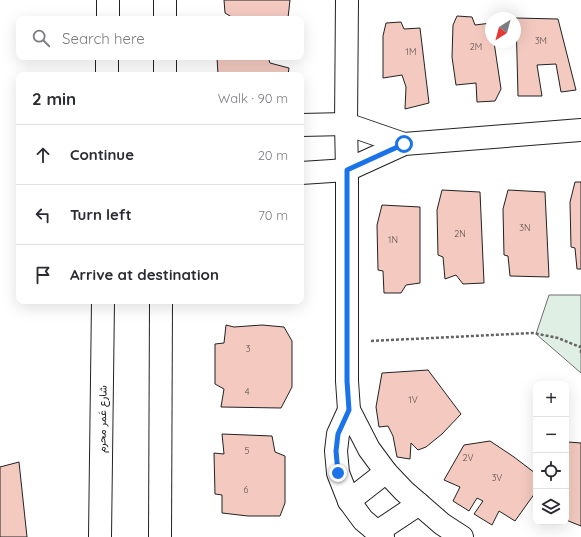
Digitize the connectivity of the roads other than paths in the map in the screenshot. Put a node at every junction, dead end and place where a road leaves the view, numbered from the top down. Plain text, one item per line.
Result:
1 (108, 0) edge
2 (164, 0) edge
3 (348, 0) edge
4 (108, 16) edge
5 (164, 16) edge
6 (107, 60) edge
7 (165, 60) edge
8 (107, 72) edge
9 (165, 72) edge
10 (346, 124) junction
11 (304, 125) edge
12 (581, 130) edge
13 (404, 144) junction
14 (347, 170) junction
15 (304, 173) edge
16 (103, 304) edge
17 (161, 304) edge
18 (349, 410) junction
19 (386, 472) junction
20 (348, 501) junction
21 (419, 504) junction
22 (380, 535) edge
23 (100, 537) edge
24 (160, 537) edge
25 (462, 537) edge

1 - 4 street
2 - 5 street
3 - 10 street
6 - 8 street
7 - 9 street
10 - 11 street
10 - 13 street
10 - 14 street
12 - 13 street
13 - 14 street
14 - 15 street
14 - 18 street
16 - 23 street, شارع عَمر محرم
17 - 24 street
18 - 19 street
18 - 20 street
19 - 20 street
19 - 21 street
20 - 22 street
21 - 22 street
21 - 25 street

